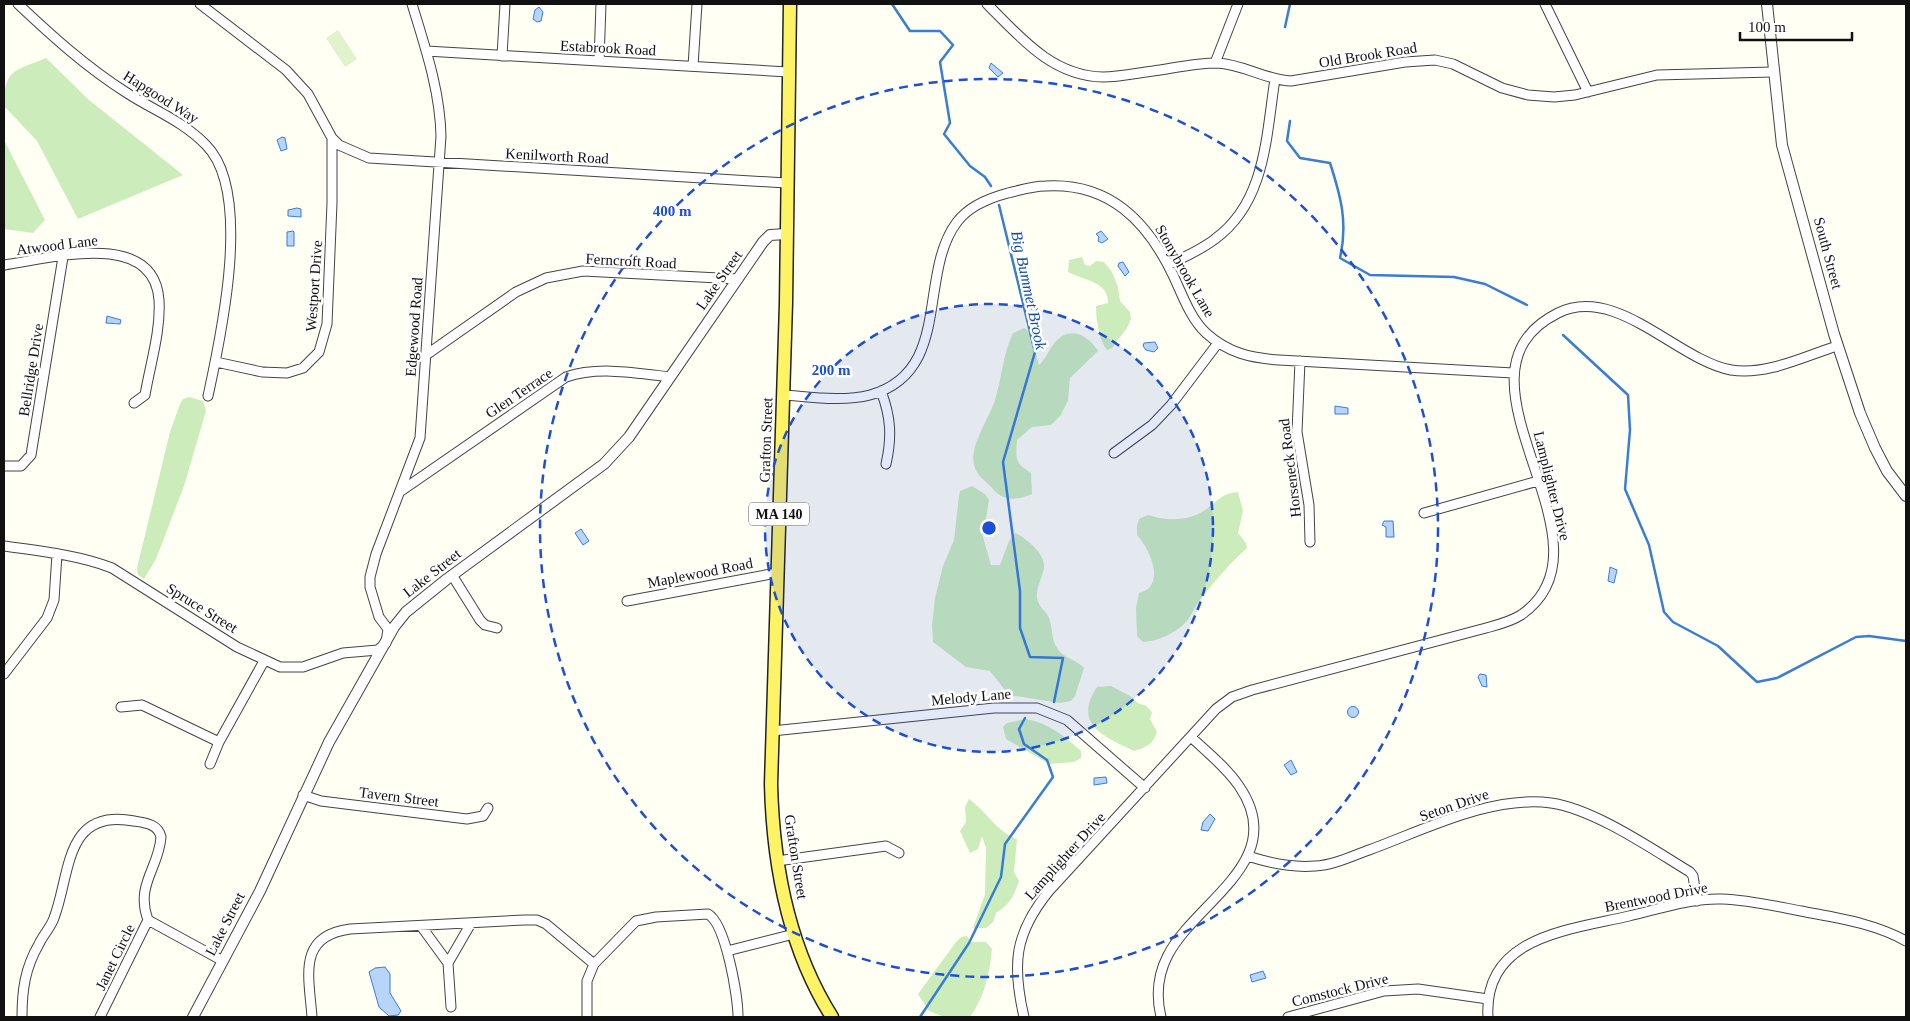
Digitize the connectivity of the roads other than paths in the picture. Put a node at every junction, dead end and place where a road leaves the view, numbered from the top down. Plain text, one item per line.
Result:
1 (18, 4) edge
2 (200, 4) edge
3 (412, 4) edge
4 (505, 4) edge
5 (601, 4) edge
6 (697, 4) edge
7 (790, 4) edge
8 (986, 4) edge
9 (1238, 4) edge
10 (1545, 4) edge
11 (1767, 4) edge
12 (426, 51) junction
13 (502, 56) junction
14 (599, 61) junction
15 (1215, 63) junction
16 (693, 66) junction
17 (788, 72) junction
18 (1773, 72) junction
19 (1275, 79) junction
20 (1588, 92) junction
21 (332, 138) junction
22 (440, 162) junction
23 (786, 183) junction
24 (786, 234) junction
25 (63, 257) junction
26 (4, 265) edge
27 (1168, 265) junction
28 (738, 279) junction
29 (1218, 343) junction
30 (1837, 346) junction
31 (426, 355) junction
32 (1300, 361) junction
33 (216, 362) junction
34 (1513, 373) junction
35 (670, 377) junction
36 (881, 391) junction
37 (784, 395) junction
38 (208, 396) dead end
39 (134, 403) dead end
40 (1114, 453) dead end
41 (886, 464) dead end
42 (4, 466) edge
43 (1538, 481) junction
44 (400, 492) junction
45 (1906, 496) edge
46 (1424, 513) dead end
47 (1310, 542) dead end
48 (4, 546) edge
49 (57, 554) junction
50 (452, 575) junction
51 (778, 575) junction
52 (627, 601) dead end
53 (497, 628) dead end
54 (386, 643) junction
55 (264, 661) junction
56 (4, 674) edge
57 (121, 707) dead end
58 (772, 731) junction
59 (1191, 737) junction
60 (219, 742) junction
61 (210, 764) dead end
62 (1144, 788) junction
63 (303, 795) junction
64 (488, 808) dead end
65 (899, 853) dead end
66 (1248, 856) junction
67 (777, 861) junction
68 (1697, 901) junction
69 (148, 920) junction
70 (470, 925) junction
71 (420, 926) junction
72 (794, 934) junction
73 (1906, 941) edge
74 (726, 951) junction
75 (223, 962) junction
76 (448, 964) junction
77 (594, 964) junction
78 (1488, 1000) junction
79 (451, 1007) dead end
80 (830, 1016) edge
81 (22, 1017) edge
82 (100, 1017) edge
83 (194, 1017) edge
84 (312, 1017) edge
85 (587, 1017) edge
86 (738, 1017) edge
87 (1024, 1017) edge
88 (1162, 1017) edge
89 (1288, 1017) edge
90 (1488, 1017) edge

1 - 33 street, Hapgood Way
2 - 21 street
3 - 12 street, Edgewood Road
4 - 13 street
5 - 14 street
6 - 16 street
7 - 17 main road, Grafton Street / MA 140
8 - 15 street, Old Brook Road
9 - 15 street
10 - 20 street
11 - 18 street, South Street
12 - 13 street, Estabrook Road
12 - 22 street, Edgewood Road
13 - 14 street, Estabrook Road
14 - 16 street, Estabrook Road
15 - 19 street, Old Brook Road
16 - 17 street, Estabrook Road
17 - 23 main road, Grafton Street / MA 140
18 - 20 street, Old Brook Road
18 - 30 street, South Street
19 - 20 street, Old Brook Road
19 - 27 street
21 - 22 street, Kenilworth Road
21 - 33 street, Westport Drive
22 - 23 street, Kenilworth Road
22 - 31 street, Edgewood Road
23 - 24 main road, Grafton Street / MA 140
24 - 28 street, Lake Street
24 - 37 main road, Grafton Street / MA 140
25 - 26 street, Atwood Lane
25 - 39 street, Atwood Lane
25 - 42 street, Bellridge Drive
27 - 29 street, Stonybrook Lane
27 - 36 street, Stonybrook Lane
28 - 31 street, Ferncroft Road
28 - 35 street, Lake Street
29 - 32 street, Stonybrook Lane
29 - 40 street
30 - 34 street, Lamplighter Drive
30 - 45 street, South Street
31 - 44 street, Edgewood Road
32 - 34 street, Stonybrook Lane
32 - 47 street, Horseneck Road
33 - 38 street, Hapgood Way
34 - 43 street, Lamplighter Drive
35 - 44 street, Glen Terrace
35 - 50 street, Lake Street
36 - 37 street, Stonybrook Lane
36 - 41 street
37 - 51 main road, Grafton Street / MA 140
43 - 46 street
43 - 59 street, Lamplighter Drive
44 - 54 street, Edgewood Road
48 - 49 street, Spruce Street
49 - 55 street, Spruce Street
49 - 56 street
50 - 53 street
50 - 54 street, Lake Street
51 - 52 street, Maplewood Road
51 - 58 main road, Grafton Street / MA 140
54 - 55 street, Spruce Street
54 - 63 street, Lake Street
55 - 60 street
57 - 60 street
58 - 62 street, Melody Lane
58 - 67 main road, Grafton Street / MA 140
59 - 62 street, Lamplighter Drive
59 - 66 street
60 - 61 street
62 - 87 street, Lamplighter Drive
63 - 64 street, Tavern Street
63 - 75 street, Lake Street
65 - 67 street
66 - 68 street, Seton Drive
66 - 88 street
67 - 72 main road, Grafton Street / MA 140
68 - 73 street, Brentwood Drive
68 - 78 street, Brentwood Drive
69 - 75 street
69 - 81 street, Janet Circle
69 - 82 street, Janet Circle
70 - 71 street
70 - 76 street
70 - 77 street
71 - 76 street
71 - 84 street
72 - 74 street
72 - 80 main road, Grafton Street / MA 140
74 - 77 street
74 - 86 street
75 - 83 street, Lake Street
76 - 79 street
77 - 85 street
78 - 89 street, Comstock Drive
78 - 90 street, Brentwood Drive

